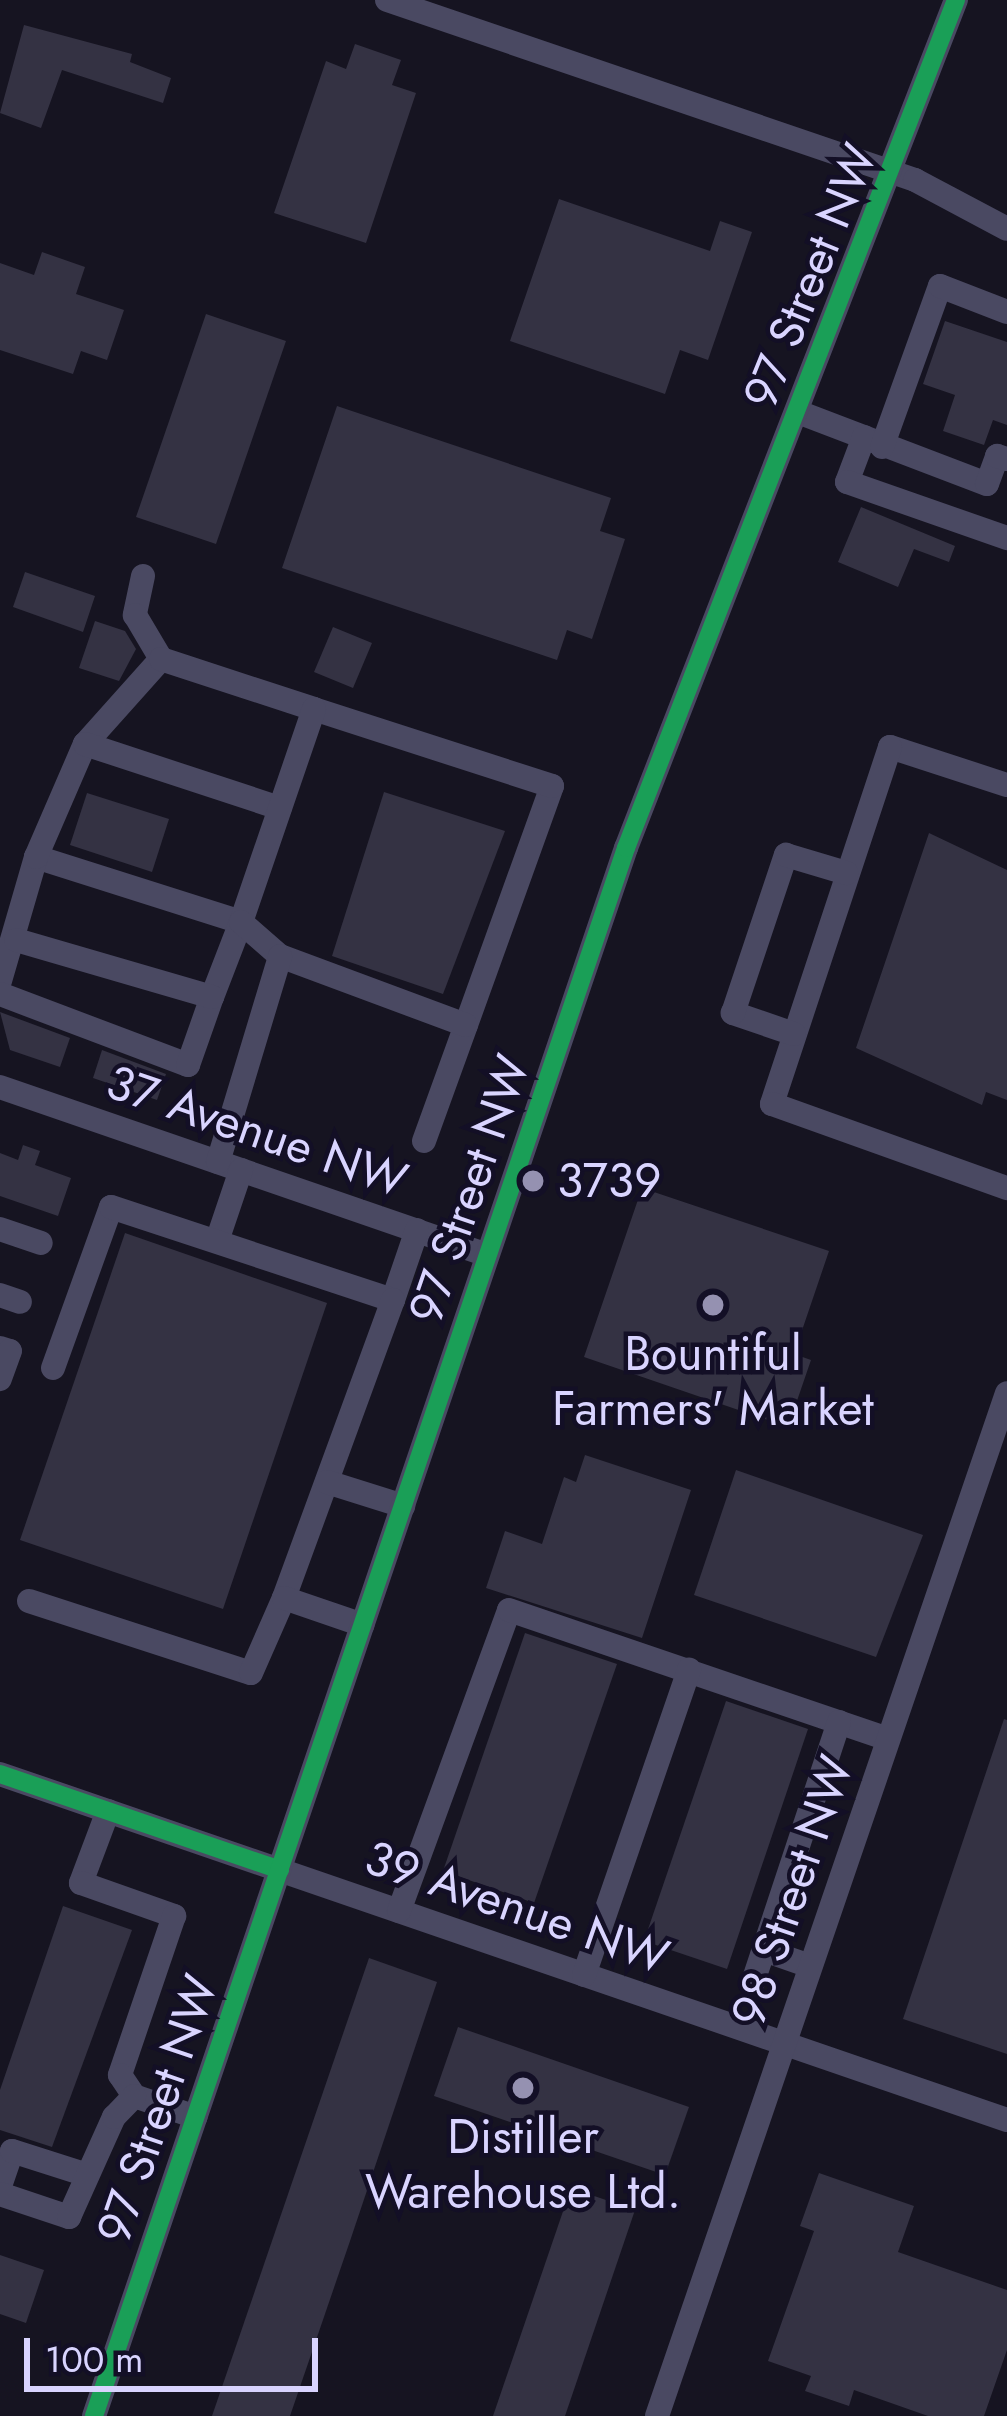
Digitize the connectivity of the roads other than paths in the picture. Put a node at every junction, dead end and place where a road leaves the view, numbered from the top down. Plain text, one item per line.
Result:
1 (387, 0) edge
2 (956, 0) edge
3 (895, 173) junction
4 (1007, 229) edge
5 (1007, 312) edge
6 (798, 412) junction
7 (873, 442) junction
8 (1007, 459) edge
9 (997, 487) edge
10 (1007, 538) edge
11 (143, 577) dead end
12 (161, 659) junction
13 (314, 709) junction
14 (85, 744) junction
15 (1007, 785) edge
16 (280, 808) junction
17 (36, 857) junction
18 (847, 873) junction
19 (241, 922) junction
20 (16, 940) junction
21 (280, 956) junction
22 (0, 981) edge
23 (0, 994) edge
24 (212, 997) junction
25 (466, 1025) junction
26 (794, 1034) junction
27 (0, 1087) edge
28 (424, 1142) dead end
29 (230, 1166) junction
30 (1007, 1188) edge
31 (0, 1229) edge
32 (417, 1230) junction
33 (217, 1241) junction
34 (41, 1243) dead end
35 (488, 1255) junction
36 (393, 1300) junction
37 (0, 1348) edge
38 (53, 1368) dead end
39 (0, 1379) edge
40 (1007, 1393) edge
41 (327, 1482) junction
42 (403, 1506) junction
43 (284, 1598) junction
44 (29, 1601) dead end
45 (363, 1624) junction
46 (689, 1670) junction
47 (839, 1722) junction
48 (888, 1739) junction
49 (0, 1774) edge
50 (108, 1811) junction
51 (280, 1870) junction
52 (399, 1911) junction
53 (764, 1950) junction
54 (810, 1966) junction
55 (584, 1975) junction
56 (752, 1985) dead end
57 (784, 2043) junction
58 (134, 2096) junction
59 (196, 2117) junction
60 (1007, 2120) edge
61 (87, 2175) junction
62 (0, 2190) edge
63 (94, 2416) edge
64 (657, 2416) edge

1 - 3 street
2 - 3 street, 97 Street NW
3 - 4 street
3 - 6 street, 97 Street NW
5 - 7 street
6 - 7 street
6 - 35 street, 97 Street NW
7 - 9 street
7 - 10 street
8 - 9 street
11 - 12 street
12 - 13 street
12 - 14 street
13 - 16 street
13 - 25 street
14 - 16 street
14 - 17 street
15 - 18 street
16 - 19 street
17 - 19 street
17 - 20 street
18 - 26 street
18 - 26 street
19 - 21 street
19 - 24 street
20 - 22 street
20 - 24 street
21 - 25 street
21 - 29 street
23 - 24 street
25 - 28 street
26 - 30 street
27 - 29 street, 37 Avenue NW
29 - 32 street, 37 Avenue NW
29 - 33 street
31 - 34 street
32 - 35 street, 37 Avenue NW
32 - 36 street
33 - 36 street
33 - 38 street
35 - 42 street, 97 Street NW
36 - 41 street
37 - 39 street
40 - 48 street, 98 Street NW
41 - 42 street
41 - 43 street
42 - 45 street, 97 Street NW
43 - 44 street
43 - 45 street
45 - 51 street, 97 Street NW
46 - 47 street
46 - 52 street
46 - 55 street
47 - 48 street
47 - 53 street
48 - 54 street, 98 Street NW
49 - 50 street, 39 Avenue NW
50 - 51 street, 39 Avenue NW
50 - 58 street
51 - 52 street, 39 Avenue NW
51 - 59 street, 97 Street NW
52 - 55 street, 39 Avenue NW
53 - 54 street
53 - 56 street
54 - 57 street, 98 Street NW
55 - 57 street, 39 Avenue NW
57 - 60 street, 39 Avenue NW
57 - 64 street, 98 Street NW
58 - 59 street
58 - 61 street
59 - 63 street, 97 Street NW
61 - 62 street
61 - 62 street

